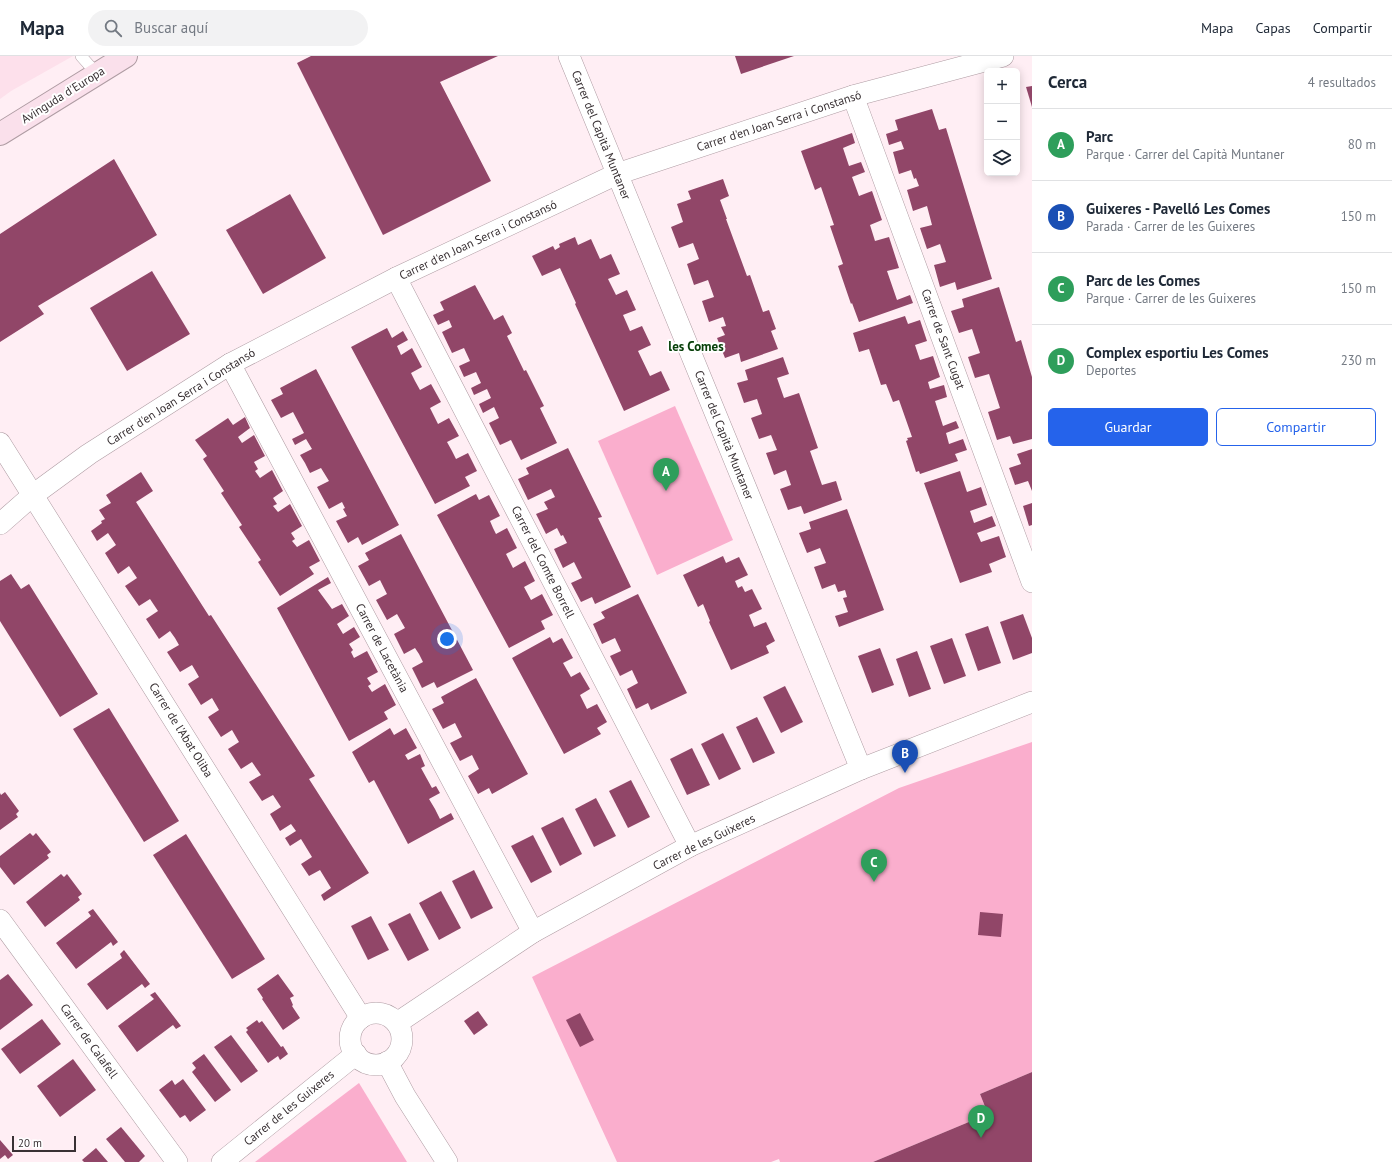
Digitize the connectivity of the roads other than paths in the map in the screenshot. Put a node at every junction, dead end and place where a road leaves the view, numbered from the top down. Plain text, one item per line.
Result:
1 (82, 56) edge
2 (126, 56) edge
3 (569, 56) edge
4 (1003, 56) edge
5 (97, 74) junction
6 (853, 96) junction
7 (0, 134) edge
8 (617, 174) junction
9 (396, 278) junction
10 (230, 364) junction
11 (0, 443) edge
12 (33, 495) junction
13 (0, 524) edge
14 (1032, 582) edge
15 (1032, 702) edge
16 (861, 769) junction
17 (690, 846) junction
18 (0, 920) edge
19 (533, 932) junction
20 (361, 1018) junction
21 (397, 1023) junction
22 (356, 1054) junction
23 (387, 1062) junction
24 (177, 1162) edge
25 (222, 1162) edge
26 (447, 1162) edge

1 - 5 lane
2 - 5 street, Avinguda d'Europa
3 - 8 street, Carrer del Capità Muntaner
4 - 6 street, Carrer d'en Joan Serra i Constansó
5 - 7 street, Avinguda d'Europa
6 - 8 street, Carrer d'en Joan Serra i Constansó
6 - 14 street, Carrer de Sant Cugat
8 - 9 street, Carrer d'en Joan Serra i Constansó
8 - 16 street, Carrer del Capità Muntaner
9 - 10 street, Carrer d'en Joan Serra i Constansó
9 - 17 street, Carrer del Comte Borrell
10 - 12 street, Carrer d'en Joan Serra i Constansó
10 - 19 street, Carrer de Lacetània
11 - 12 street, Carrer de l'Abat Oliba
12 - 13 street, Carrer d'en Joan Serra i Constansó
12 - 20 street, Carrer de l'Abat Oliba
15 - 16 street, Carrer de les Guixeres
16 - 17 street, Carrer de les Guixeres
17 - 19 street, Carrer de les Guixeres
18 - 24 street, Carrer de Calafell
19 - 21 street, Carrer de les Guixeres
20 - 21 street
20 - 22 street
21 - 23 street
22 - 23 street
22 - 25 street, Carrer de les Guixeres
23 - 26 street

